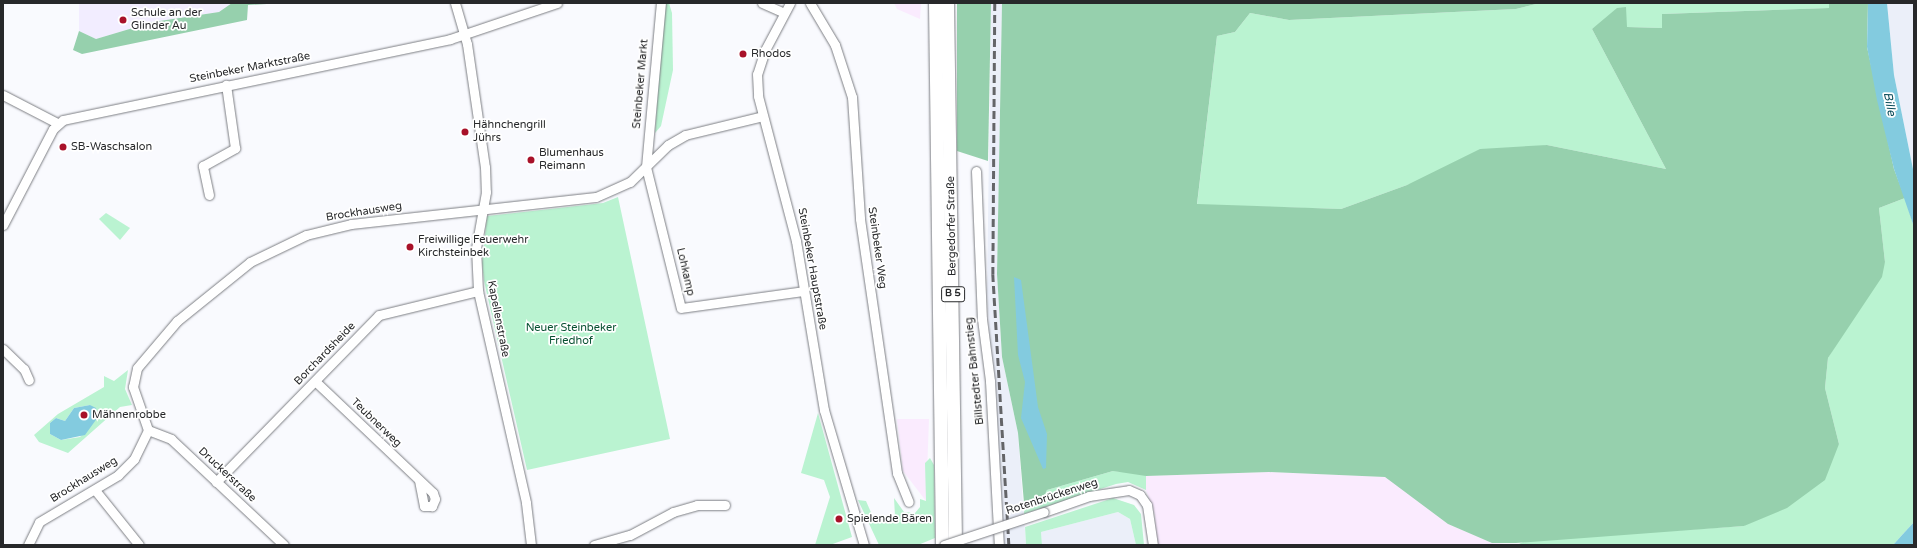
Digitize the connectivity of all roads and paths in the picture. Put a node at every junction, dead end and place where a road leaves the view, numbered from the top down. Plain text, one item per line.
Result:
1 (455, 3) edge
2 (557, 3) edge
3 (661, 3) edge
4 (762, 3) edge
5 (790, 3) edge
6 (810, 3) edge
7 (935, 3) edge
8 (947, 3) edge
9 (532, 7) edge
10 (784, 13) junction
11 (463, 35) junction
12 (226, 85) junction
13 (3, 96) edge
14 (763, 116) junction
15 (57, 123) junction
16 (646, 167) junction
17 (976, 171) dead end
18 (209, 195) dead end
19 (483, 210) junction
20 (3, 225) edge
21 (478, 290) junction
22 (804, 291) junction
23 (3, 349) edge
24 (28, 380) dead end
25 (316, 382) junction
26 (148, 430) junction
27 (420, 481) dead end
28 (216, 482) junction
29 (95, 490) junction
30 (909, 502) dead end
31 (725, 505) dead end
32 (28, 545) edge
33 (139, 545) edge
34 (284, 545) edge
35 (531, 545) edge
36 (594, 545) edge
37 (864, 545) edge
38 (943, 545) edge
39 (955, 545) edge
40 (999, 545) edge
41 (1153, 545) edge

1 - 11 street, Kapellenstraße
2 - 9 street, Steinbeker Marktstraße
3 - 16 street, Steinbeker Markt
4 - 10 street
5 - 10 street, Steinbeker Hauptstraße
6 - 30 street, Steinbeker Weg
7 - 38 highway, Bergedorfer Straße / B 5
8 - 39 highway, Bergedorfer Straße / B 5
9 - 11 street, Steinbeker Marktstraße
10 - 14 street, Steinbeker Hauptstraße
11 - 12 street, Steinbeker Marktstraße
11 - 19 street, Kapellenstraße
12 - 15 street, Steinbeker Marktstraße
12 - 18 street
13 - 15 street
14 - 16 street, Brockhausweg
14 - 22 street, Steinbeker Hauptstraße
15 - 20 street
16 - 19 street, Brockhausweg
16 - 22 street, Lohkamp
17 - 40 street, Billstedter Bahnstieg
19 - 21 street, Kapellenstraße
19 - 26 street, Brockhausweg
21 - 25 street, Borchardsheide
21 - 35 street, Kapellenstraße
22 - 37 street, Steinbeker Hauptstraße
23 - 24 street
25 - 27 street, Teubnerweg
25 - 28 street, Borchardsheide
26 - 28 street, Druckerstraße
26 - 29 street, Brockhausweg
28 - 34 street, Druckerstraße
29 - 32 street, Brockhausweg
29 - 33 street
31 - 36 street
38 - 41 street, Rotenbrückenweg, bridge

